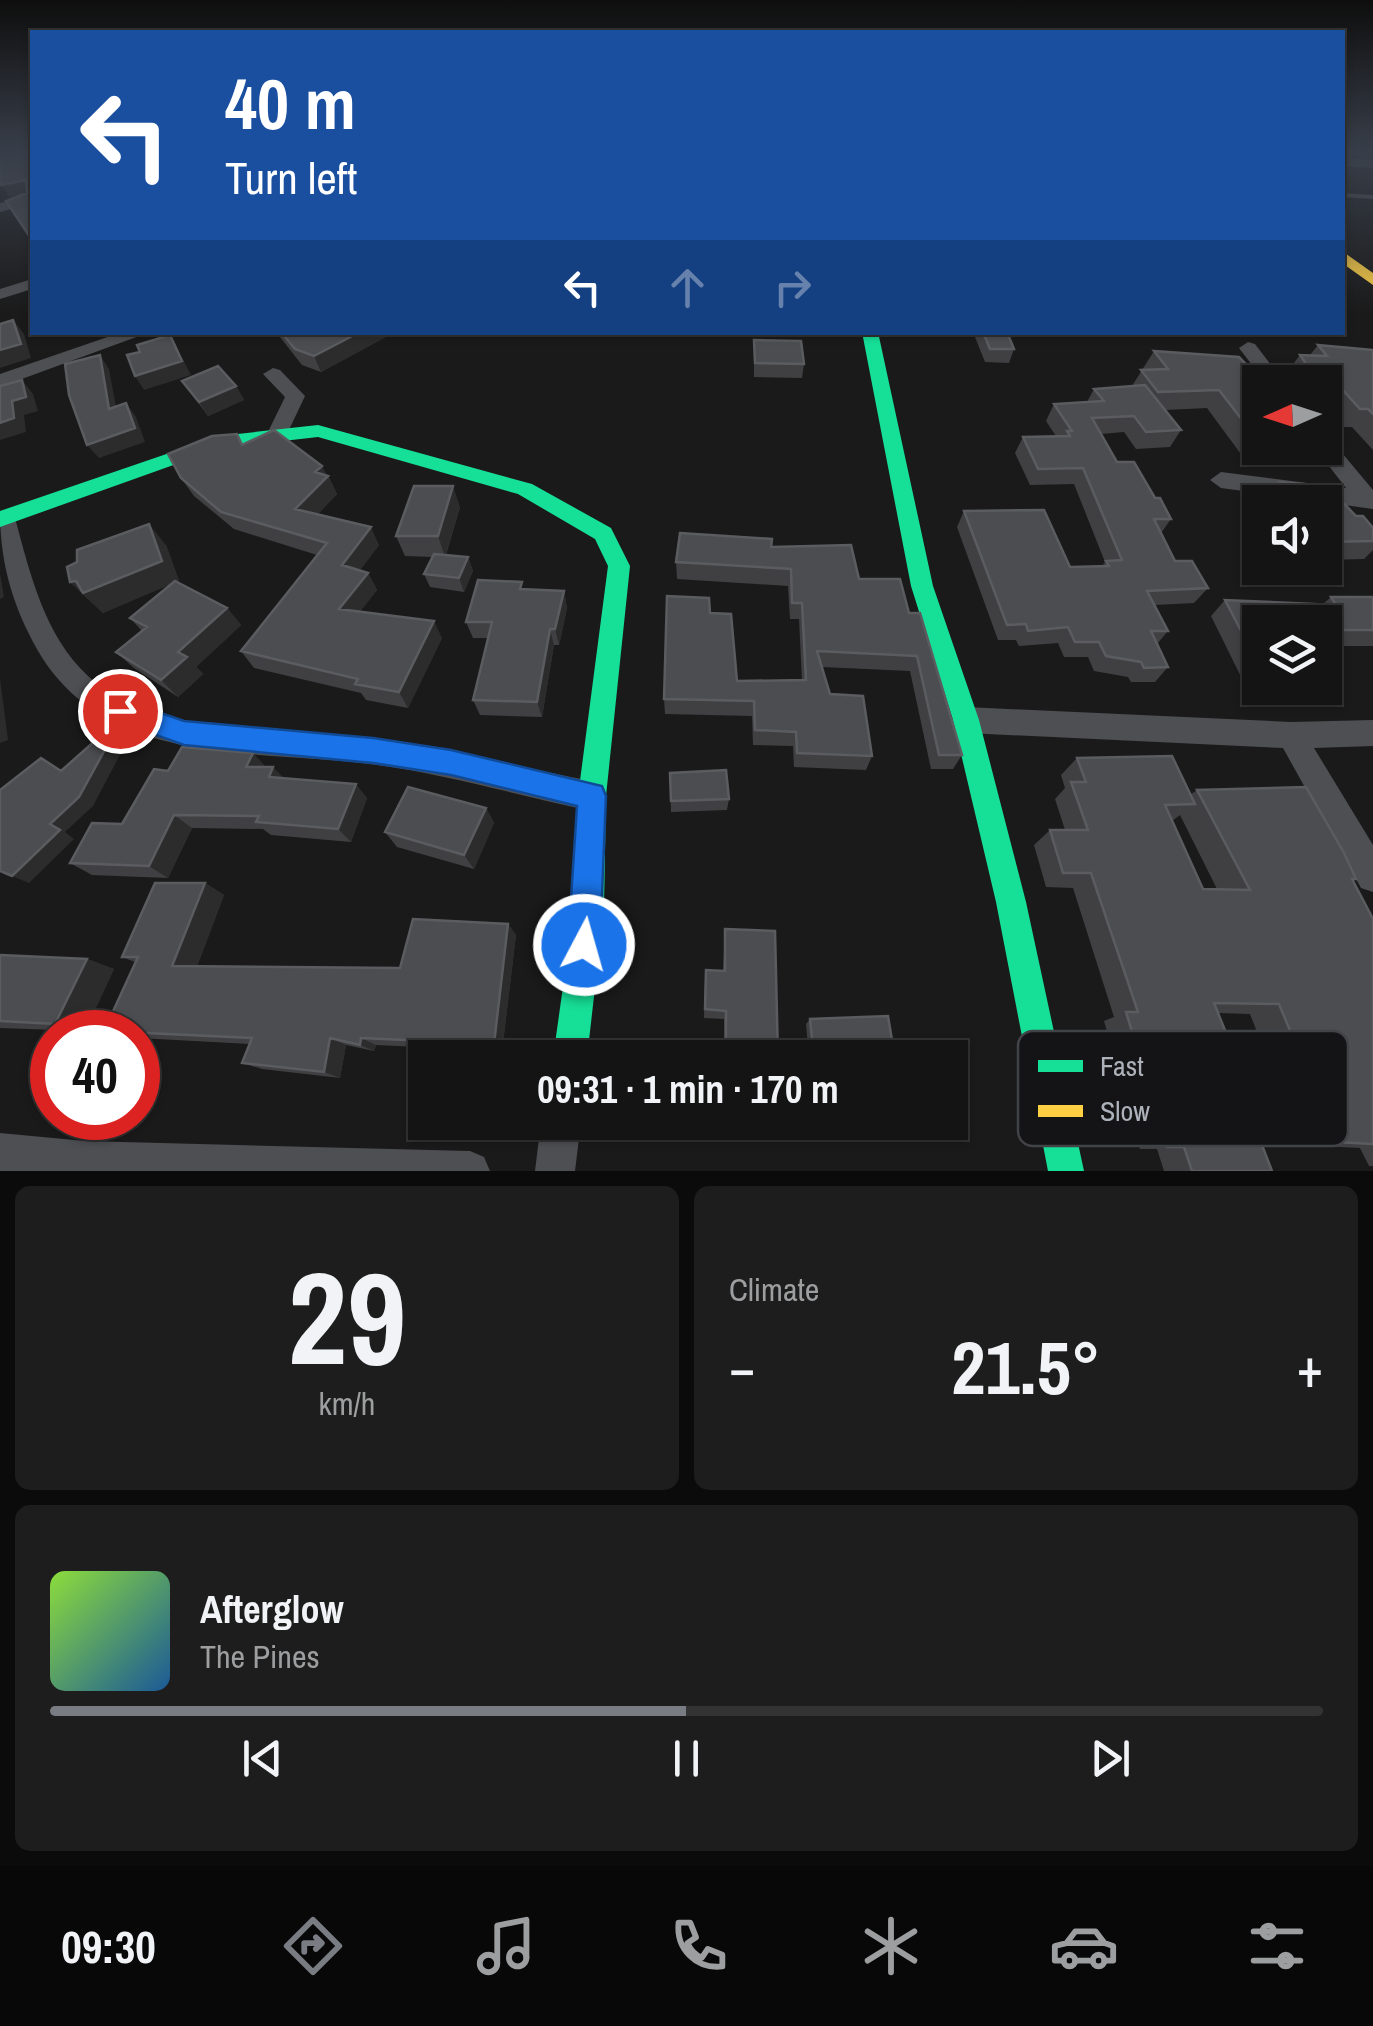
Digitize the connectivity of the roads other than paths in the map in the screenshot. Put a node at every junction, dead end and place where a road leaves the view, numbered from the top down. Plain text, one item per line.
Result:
1 (1345, 237) edge
2 (1345, 257) edge
3 (1373, 259) edge
4 (1373, 280) edge
5 (30, 285) edge
6 (0, 294) edge
7 (131, 335) edge
8 (871, 335) edge
9 (1248, 348) dead end
10 (1262, 365) edge
11 (272, 374) dead end
12 (0, 381) edge
13 (278, 432) junction
14 (1340, 465) edge
15 (1220, 480) dead end
16 (1369, 502) edge
17 (2, 519) edge
18 (966, 720) junction
19 (1373, 733) edge
20 (1292, 734) junction
21 (592, 796) junction
22 (1373, 876) edge
23 (1037, 1031) edge
24 (572, 1040) edge
25 (559, 1140) edge
26 (1061, 1146) edge
27 (0, 1153) edge
28 (83, 1166) edge
29 (470, 1171) edge
30 (555, 1171) edge
31 (1066, 1171) edge

1 - 3 street
2 - 4 street
5 - 6 street
7 - 12 street
8 - 18 street
9 - 10 street
11 - 13 street
13 - 17 street
13 - 21 street
14 - 16 street
15 - 16 street
17 - 21 street
18 - 20 street
18 - 23 street
19 - 20 street
20 - 22 street
21 - 24 street
25 - 30 street
26 - 31 street
27 - 28 street
28 - 29 street

